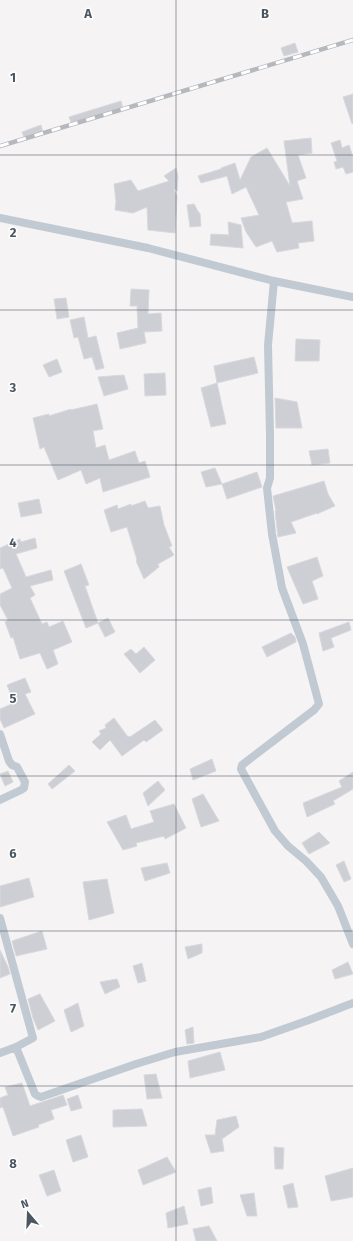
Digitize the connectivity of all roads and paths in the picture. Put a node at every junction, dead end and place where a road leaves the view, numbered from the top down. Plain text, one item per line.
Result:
1 (0, 218) edge
2 (274, 281) junction
3 (353, 297) edge
4 (0, 734) edge
5 (0, 800) edge
6 (0, 918) edge
7 (353, 944) edge
8 (353, 1003) edge
9 (16, 1047) junction
10 (0, 1053) edge

1 - 2 street
2 - 3 street
2 - 7 street
4 - 5 street
6 - 9 street
8 - 9 street
9 - 10 street

